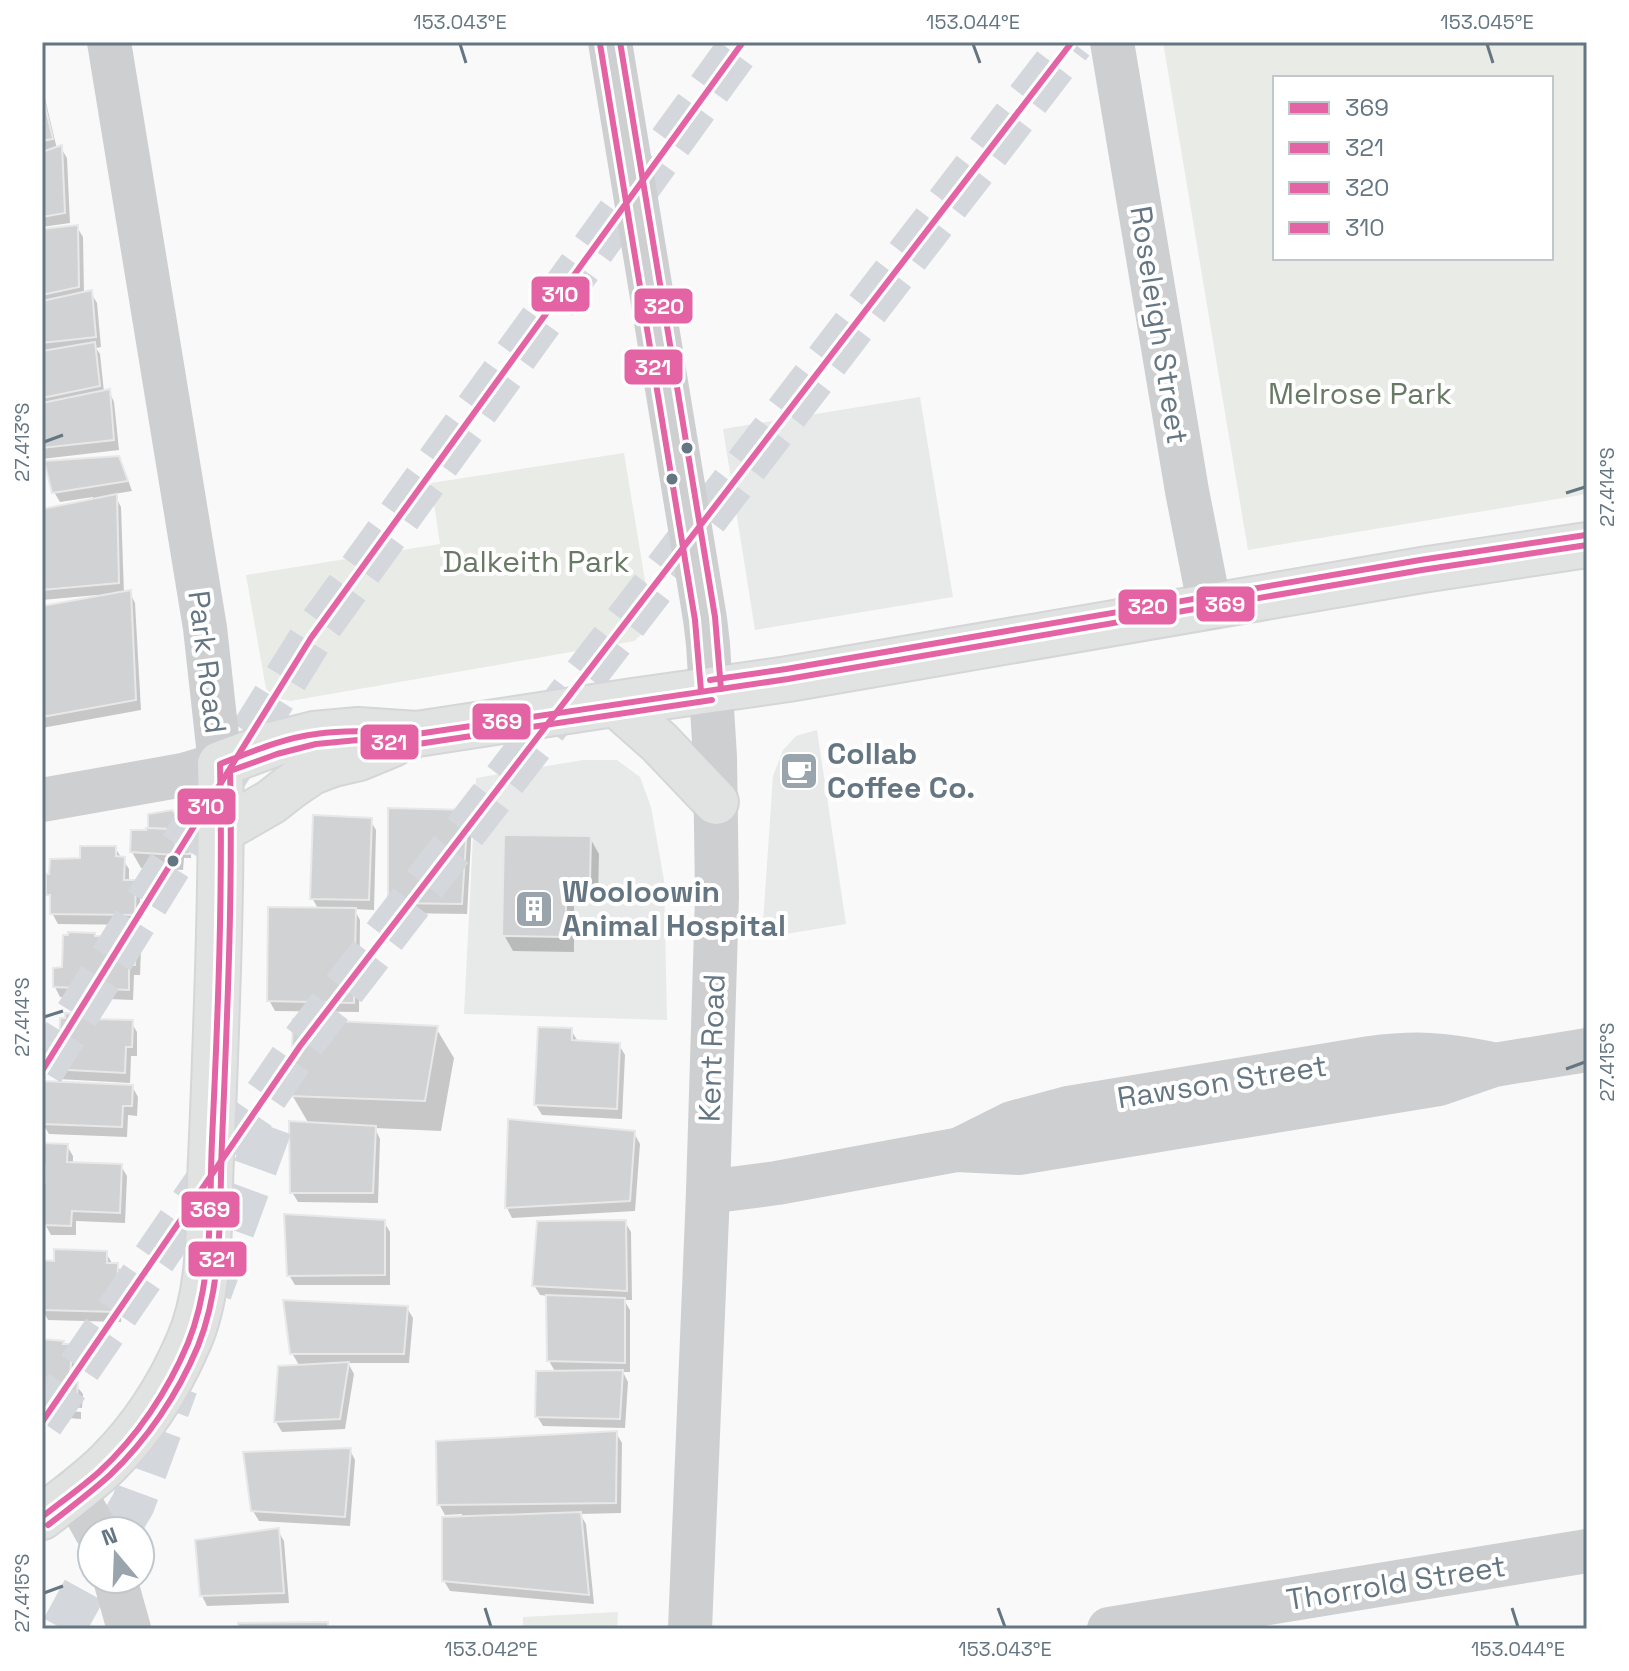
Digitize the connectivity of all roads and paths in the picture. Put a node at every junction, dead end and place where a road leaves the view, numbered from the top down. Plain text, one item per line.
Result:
1 (109, 42) edge
2 (610, 42) edge
3 (1112, 42) edge
4 (1587, 545) edge
5 (1210, 608) junction
6 (711, 690) junction
7 (616, 704) junction
8 (417, 734) junction
9 (220, 764) junction
10 (42, 800) edge
11 (716, 802) junction
12 (222, 830) junction
13 (1587, 1050) edge
14 (708, 1192) junction
15 (58, 1504) edge
16 (76, 1517) edge
17 (1587, 1551) edge
18 (119, 1595) edge
19 (129, 1629) edge
20 (690, 1629) edge
21 (1109, 1629) edge

1 - 9 street, Park Road
2 - 6 street, Kent Road
3 - 5 street, Roseleigh Street
4 - 5 main road
5 - 6 main road
6 - 7 main road
6 - 11 street, Kent Road
7 - 8 main road
7 - 11 main road
8 - 9 main road
8 - 12 main road
9 - 10 street
9 - 12 main road, Park Road
11 - 14 street, Kent Road
12 - 15 main road, Park Road
13 - 14 street, Rawson Street
14 - 20 street, Kent Road
15 - 16 street
17 - 21 street, Thorrold Street
18 - 19 street

